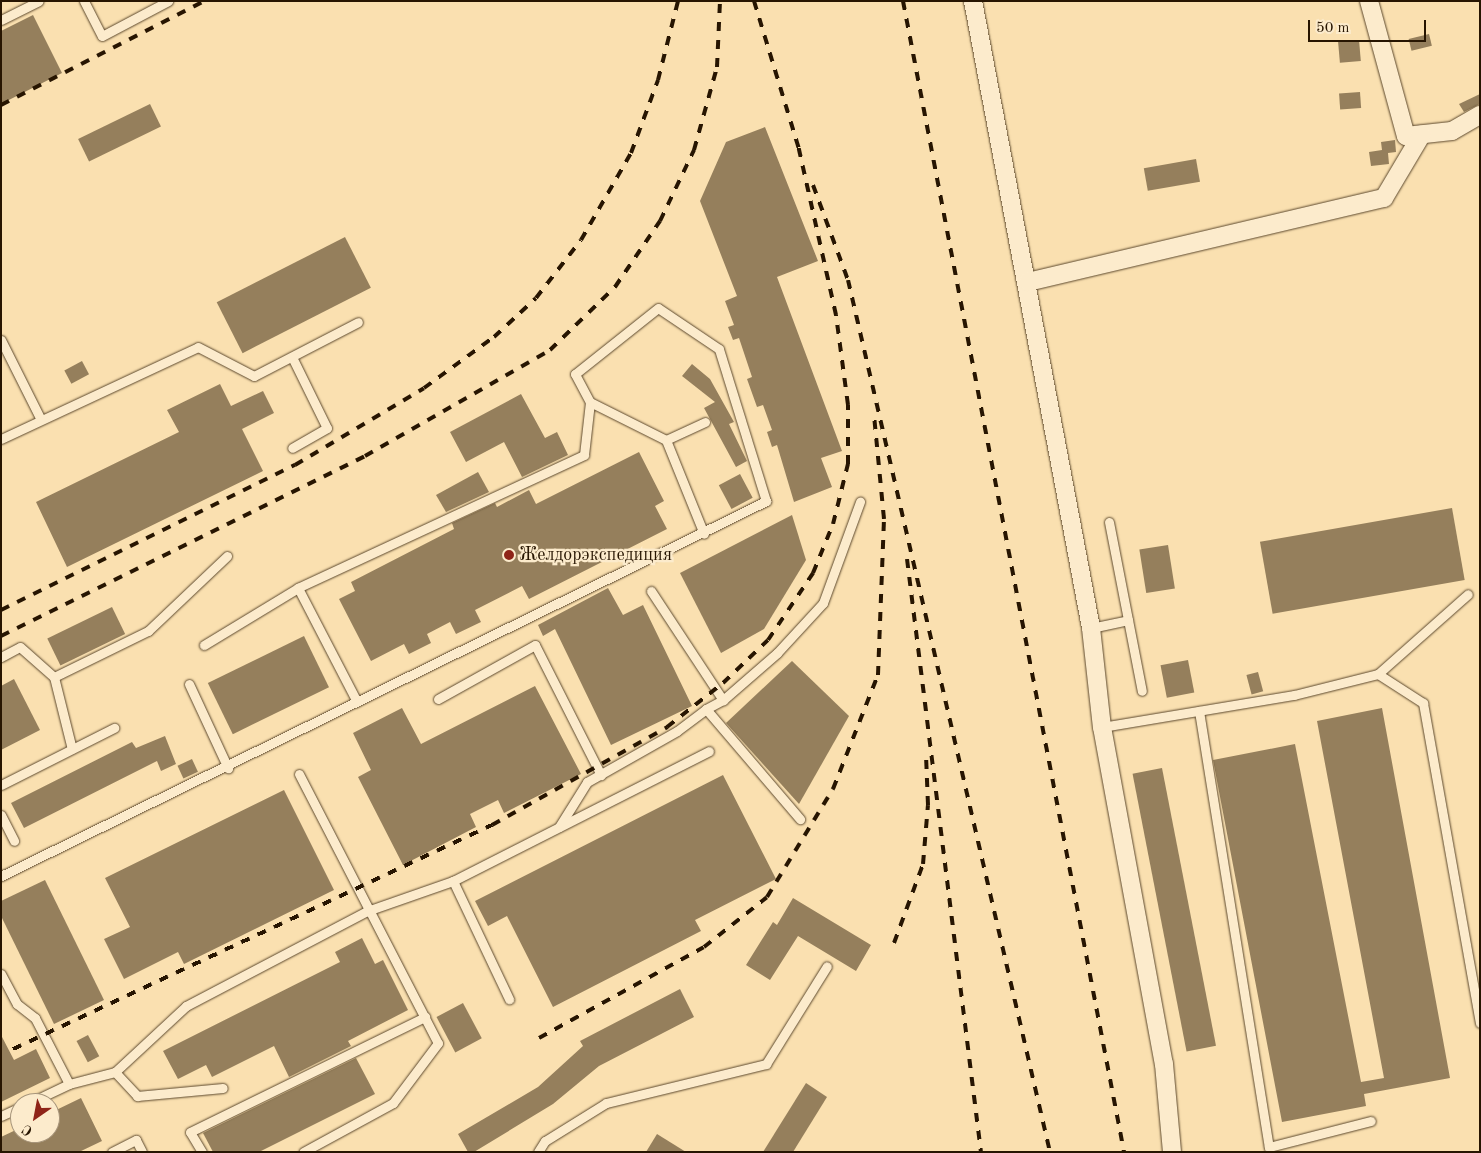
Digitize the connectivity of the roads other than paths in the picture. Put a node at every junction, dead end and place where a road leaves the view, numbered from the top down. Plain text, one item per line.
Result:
1 (39, 1) edge
2 (84, 1) edge
3 (168, 1) edge
4 (973, 1) edge
5 (1369, 1) edge
6 (1, 20) edge
7 (1480, 115) edge
8 (1422, 134) junction
9 (1028, 282) junction
10 (358, 322) dead end
11 (1, 340) edge
12 (292, 357) junction
13 (590, 402) junction
14 (41, 420) junction
15 (705, 422) dead end
16 (1, 439) edge
17 (666, 440) junction
18 (292, 448) dead end
19 (860, 502) dead end
20 (1108, 522) dead end
21 (704, 534) junction
22 (227, 556) dead end
23 (298, 588) junction
24 (651, 591) dead end
25 (1468, 594) dead end
26 (1128, 620) junction
27 (1091, 628) junction
28 (204, 645) dead end
29 (1, 657) edge
30 (1378, 674) junction
31 (54, 677) junction
32 (189, 684) dead end
33 (1142, 691) dead end
34 (438, 700) dead end
35 (723, 700) junction
36 (357, 702) junction
37 (706, 709) junction
38 (1199, 711) junction
39 (1102, 727) junction
40 (114, 728) dead end
41 (72, 749) junction
42 (709, 751) dead end
43 (228, 768) junction
44 (299, 774) dead end
45 (601, 775) junction
46 (1, 785) edge
47 (1, 815) edge
48 (800, 819) dead end
49 (558, 828) junction
50 (14, 841) dead end
51 (1, 876) edge
52 (452, 881) junction
53 (367, 911) junction
54 (827, 966) dead end
55 (1, 974) edge
56 (509, 999) dead end
57 (425, 1017) junction
58 (1480, 1023) edge
59 (114, 1072) junction
60 (69, 1084) junction
61 (223, 1088) dead end
62 (50, 1093) edge
63 (1371, 1121) dead end
64 (1269, 1150) edge
65 (112, 1152) edge
66 (142, 1152) edge
67 (202, 1152) edge
68 (303, 1152) edge
69 (538, 1152) edge
70 (1172, 1152) edge

1 - 6 lane
2 - 3 lane
4 - 9 street
5 - 8 street
7 - 8 street
8 - 9 street
9 - 27 street
10 - 12 lane
11 - 14 lane
12 - 14 lane
12 - 18 lane
13 - 17 lane
13 - 21 lane
13 - 23 lane
14 - 16 lane
15 - 17 lane
17 - 21 lane
19 - 35 lane
20 - 26 lane
21 - 36 lane
22 - 31 lane
23 - 28 lane
23 - 36 lane
24 - 35 lane
25 - 30 lane
26 - 27 lane
26 - 33 lane
27 - 39 street
29 - 31 lane
30 - 38 lane
30 - 58 lane
31 - 41 lane
32 - 43 lane
34 - 45 lane
35 - 37 lane
36 - 43 lane
37 - 45 lane
37 - 48 lane
38 - 39 lane
38 - 64 lane
39 - 70 street
40 - 41 lane
41 - 46 lane
42 - 49 lane
43 - 51 lane
44 - 53 lane
45 - 49 lane
47 - 50 lane
49 - 52 lane
52 - 53 lane
52 - 56 lane
53 - 57 lane
53 - 59 lane
54 - 69 lane
55 - 60 lane
57 - 67 lane
57 - 68 lane
59 - 60 lane
59 - 61 lane
60 - 62 lane
63 - 64 lane
65 - 66 lane

